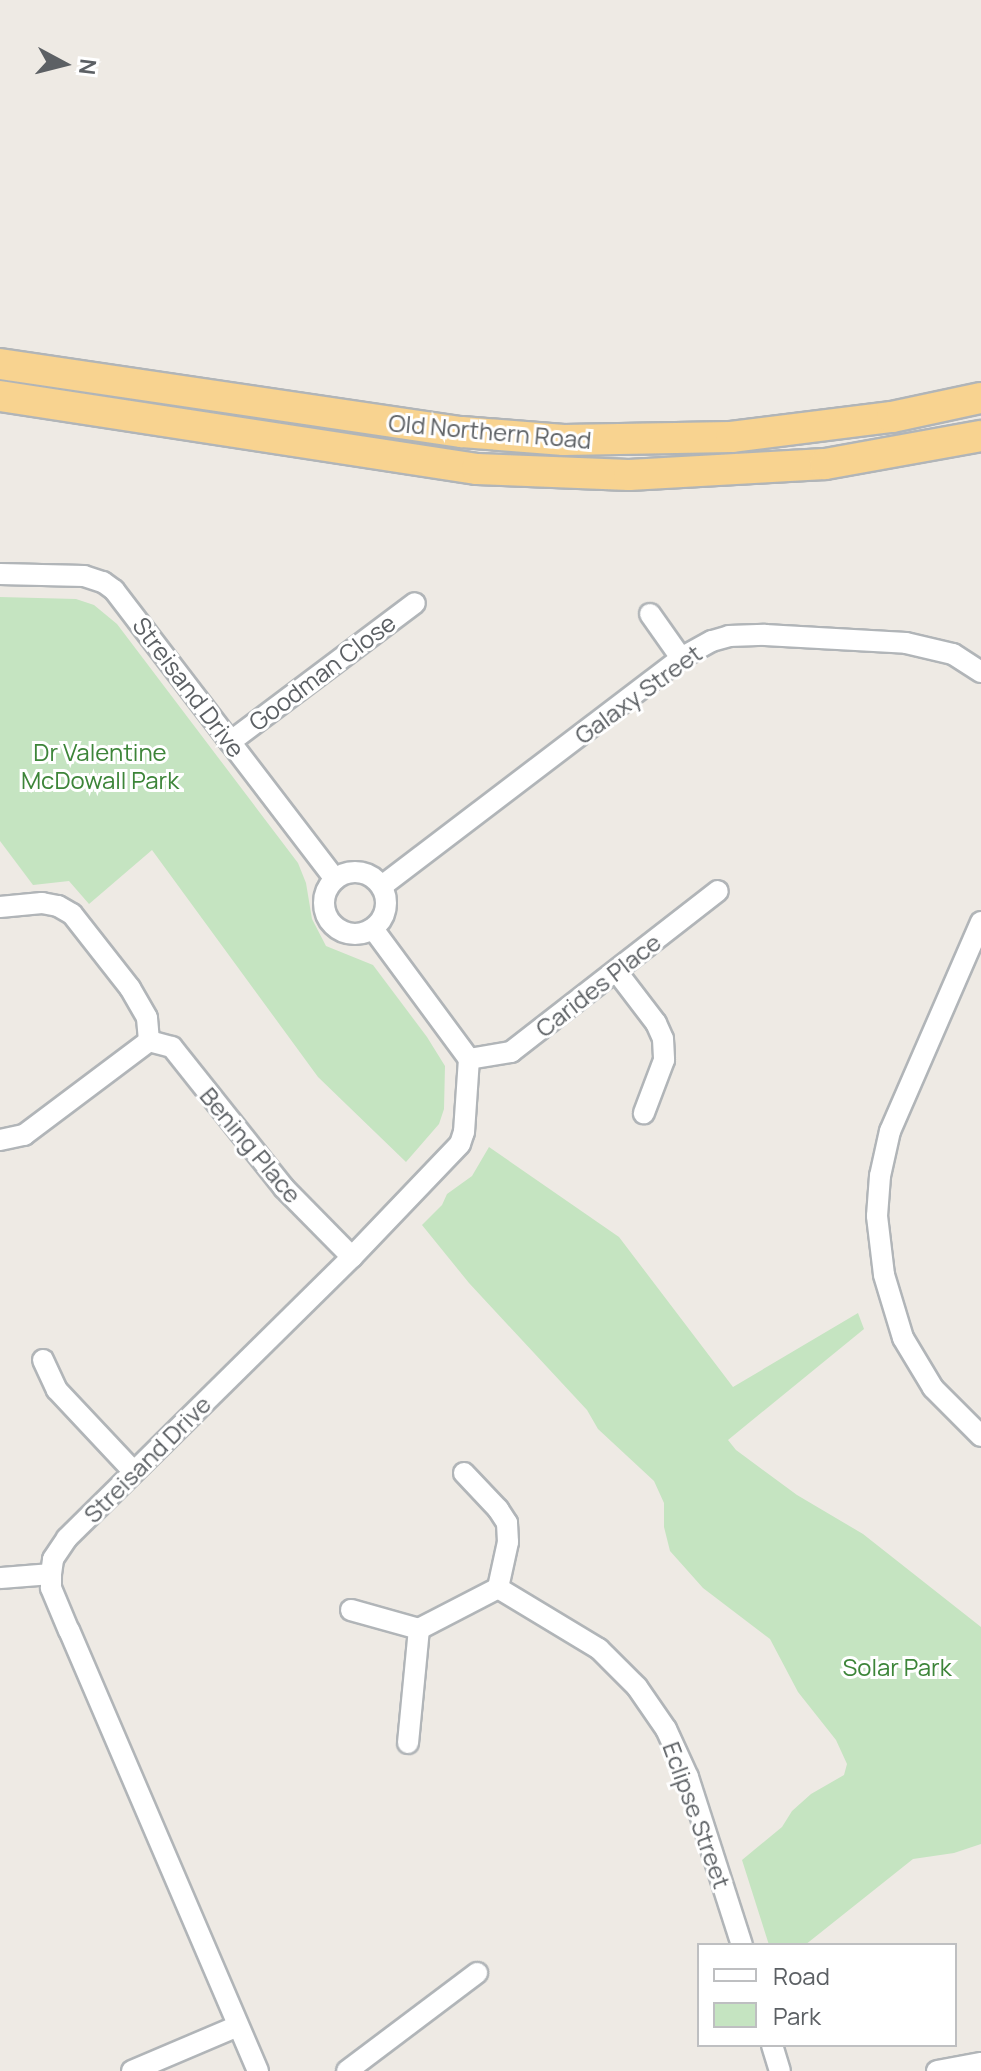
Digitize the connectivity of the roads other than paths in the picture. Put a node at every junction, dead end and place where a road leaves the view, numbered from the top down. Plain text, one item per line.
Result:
1 (0, 364) edge
2 (0, 396) edge
3 (981, 398) edge
4 (981, 436) edge
5 (0, 574) edge
6 (415, 603) dead end
7 (650, 614) dead end
8 (681, 658) junction
9 (981, 672) edge
10 (230, 742) junction
11 (335, 879) junction
12 (382, 886) junction
13 (718, 891) dead end
14 (0, 907) edge
15 (981, 922) edge
16 (373, 929) junction
17 (617, 972) junction
18 (149, 1041) junction
19 (469, 1059) junction
20 (644, 1113) dead end
21 (0, 1140) edge
22 (352, 1257) junction
23 (43, 1360) dead end
24 (981, 1436) edge
25 (134, 1472) junction
26 (464, 1473) dead end
27 (51, 1574) junction
28 (0, 1578) edge
29 (498, 1588) junction
30 (351, 1610) dead end
31 (419, 1629) junction
32 (408, 1743) dead end
33 (741, 1943) edge
34 (477, 1973) dead end
35 (238, 2026) junction
36 (773, 2047) edge
37 (981, 2063) edge
38 (132, 2071) edge
39 (258, 2071) edge
40 (347, 2071) edge
41 (780, 2071) edge
42 (937, 2071) edge

1 - 3 highway, Old Northern Road
2 - 4 highway, Old Northern Road
5 - 10 street, Streisand Drive
6 - 10 street, Goodman Close
7 - 8 street
8 - 9 street, Galaxy Street
8 - 12 street, Galaxy Street
10 - 11 street, Streisand Drive
11 - 12 street
11 - 16 street
12 - 16 street
13 - 17 street, Carides Place
14 - 18 street
15 - 24 street
16 - 19 street
17 - 19 street, Carides Place
17 - 20 street
18 - 21 street
18 - 22 street, Bening Place
19 - 22 street, Streisand Drive
22 - 25 street, Streisand Drive
23 - 25 street
25 - 27 street, Streisand Drive
26 - 29 street
27 - 28 street
27 - 35 street
29 - 31 street
29 - 33 street, Eclipse Street
30 - 31 street
31 - 32 street
34 - 40 street
35 - 38 street
35 - 39 street
36 - 41 street
37 - 42 street

